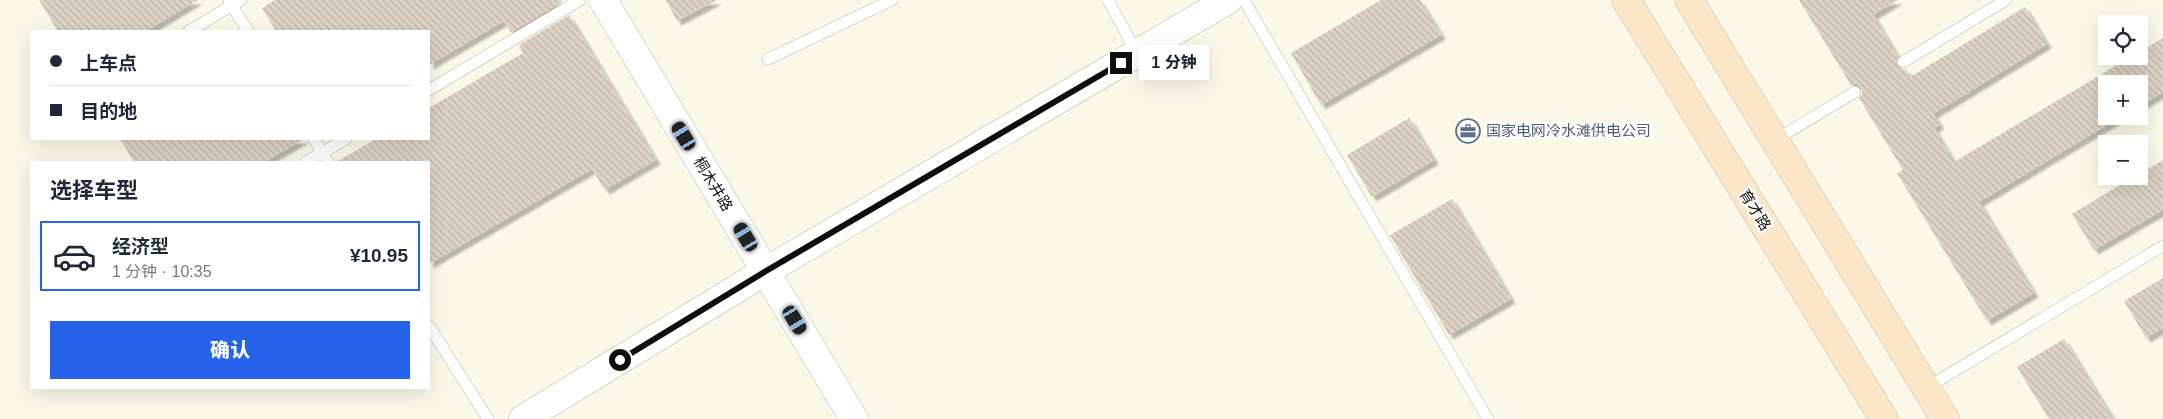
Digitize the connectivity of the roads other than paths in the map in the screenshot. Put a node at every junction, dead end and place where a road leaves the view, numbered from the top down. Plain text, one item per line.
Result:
1 (580, 0) edge
2 (603, 0) edge
3 (892, 0) edge
4 (1108, 0) edge
5 (1228, 0) edge
6 (1244, 0) edge
7 (1626, 0) edge
8 (1689, 0) edge
9 (2006, 0) edge
10 (234, 2) edge
11 (191, 30) edge
12 (248, 30) edge
13 (1138, 53) junction
14 (768, 59) dead end
15 (1903, 62) dead end
16 (430, 89) edge
17 (1855, 92) dead end
18 (315, 140) edge
19 (345, 140) edge
20 (1775, 140) junction
21 (325, 158) edge
22 (311, 161) edge
23 (2163, 246) edge
24 (766, 271) junction
25 (430, 328) edge
26 (1926, 388) junction
27 (488, 419) edge
28 (523, 419) edge
29 (854, 419) edge
30 (1488, 419) edge
31 (1884, 419) edge
32 (1944, 419) edge

1 - 16 lane
2 - 24 street, 桐木井路
3 - 14 lane
4 - 13 lane
5 - 13 street
6 - 30 lane
7 - 31 main road, 育才路
8 - 20 main road
9 - 15 lane
10 - 11 lane
10 - 12 lane
13 - 24 street
17 - 20 lane
18 - 21 lane
19 - 21 lane
20 - 26 main road
21 - 22 lane
23 - 26 lane
24 - 28 street
24 - 29 street, 桐木井路
25 - 27 lane
26 - 32 main road

